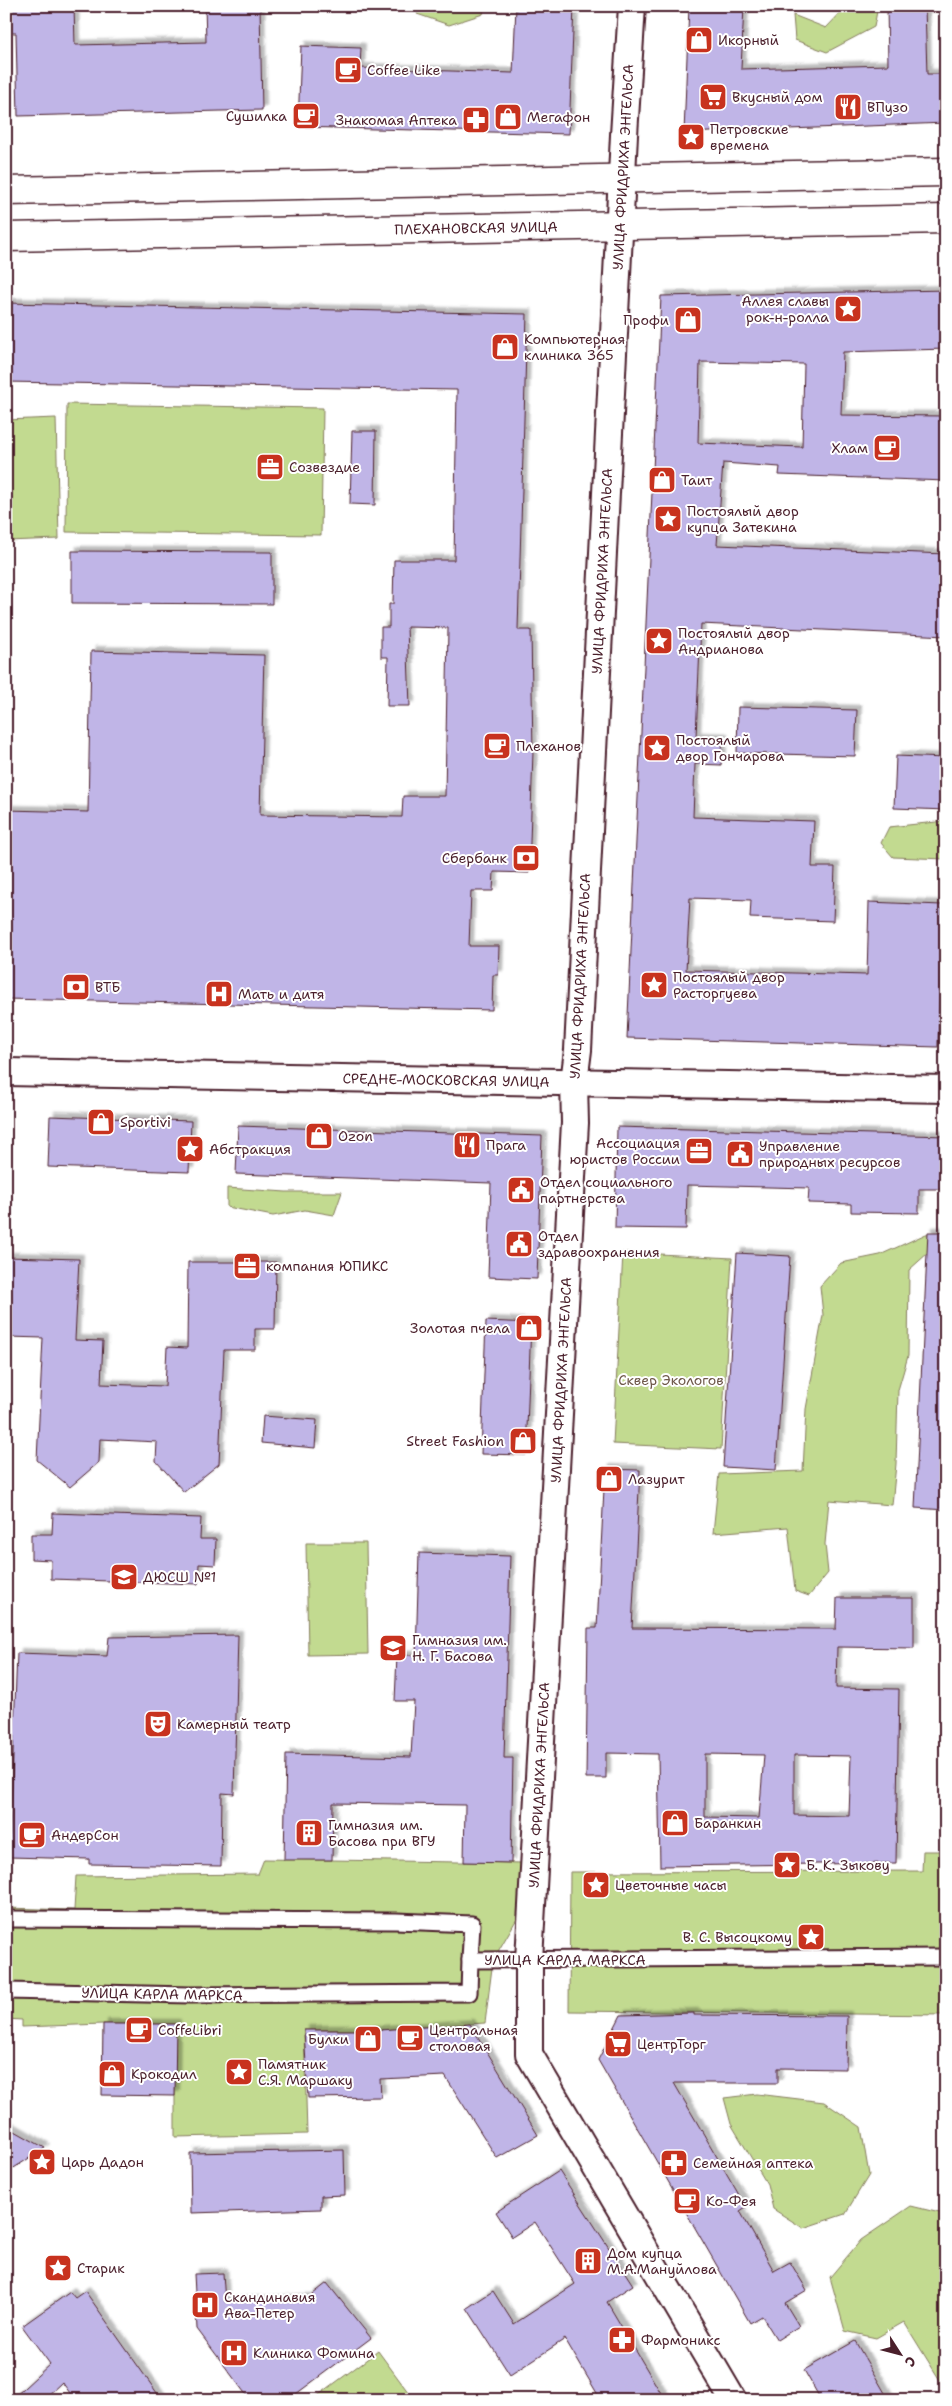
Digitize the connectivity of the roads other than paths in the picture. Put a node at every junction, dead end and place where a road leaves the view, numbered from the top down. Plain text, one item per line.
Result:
1 (632, 6) edge
2 (946, 172) edge
3 (622, 179) junction
4 (6, 192) edge
5 (946, 219) edge
6 (621, 226) junction
7 (6, 238) edge
8 (6, 1072) edge
9 (574, 1082) junction
10 (946, 1090) edge
11 (6, 1919) edge
12 (946, 1957) edge
13 (470, 1960) junction
14 (529, 1960) junction
15 (6, 1991) edge
16 (733, 2400) edge

1 - 3 street, УЛИЦА ФРИДРИХА ЭНГЕЛЬСА
2 - 3 main road
3 - 4 main road
3 - 6 street, УЛИЦА ФРИДРИХА ЭНГЕЛЬСА
5 - 6 main road, ПЛЕХАНОВСКАЯ УЛИЦА
6 - 7 main road, ПЛЕХАНОВСКАЯ УЛИЦА
6 - 9 street, УЛИЦА ФРИДРИХА ЭНГЕЛЬСА
8 - 9 street, СРЕДНЕ-МОСКОВСКАЯ УЛИЦА
9 - 10 street, СРЕДНЕ-МОСКОВСКАЯ УЛИЦА
9 - 14 street, УЛИЦА ФРИДРИХА ЭНГЕЛЬСА
11 - 13 street
12 - 14 street, УЛИЦА КАРЛА МАРКСА
13 - 14 street, УЛИЦА КАРЛА МАРКСА
13 - 15 street, УЛИЦА КАРЛА МАРКСА
14 - 16 street, УЛИЦА ФРИДРИХА ЭНГЕЛЬСА

